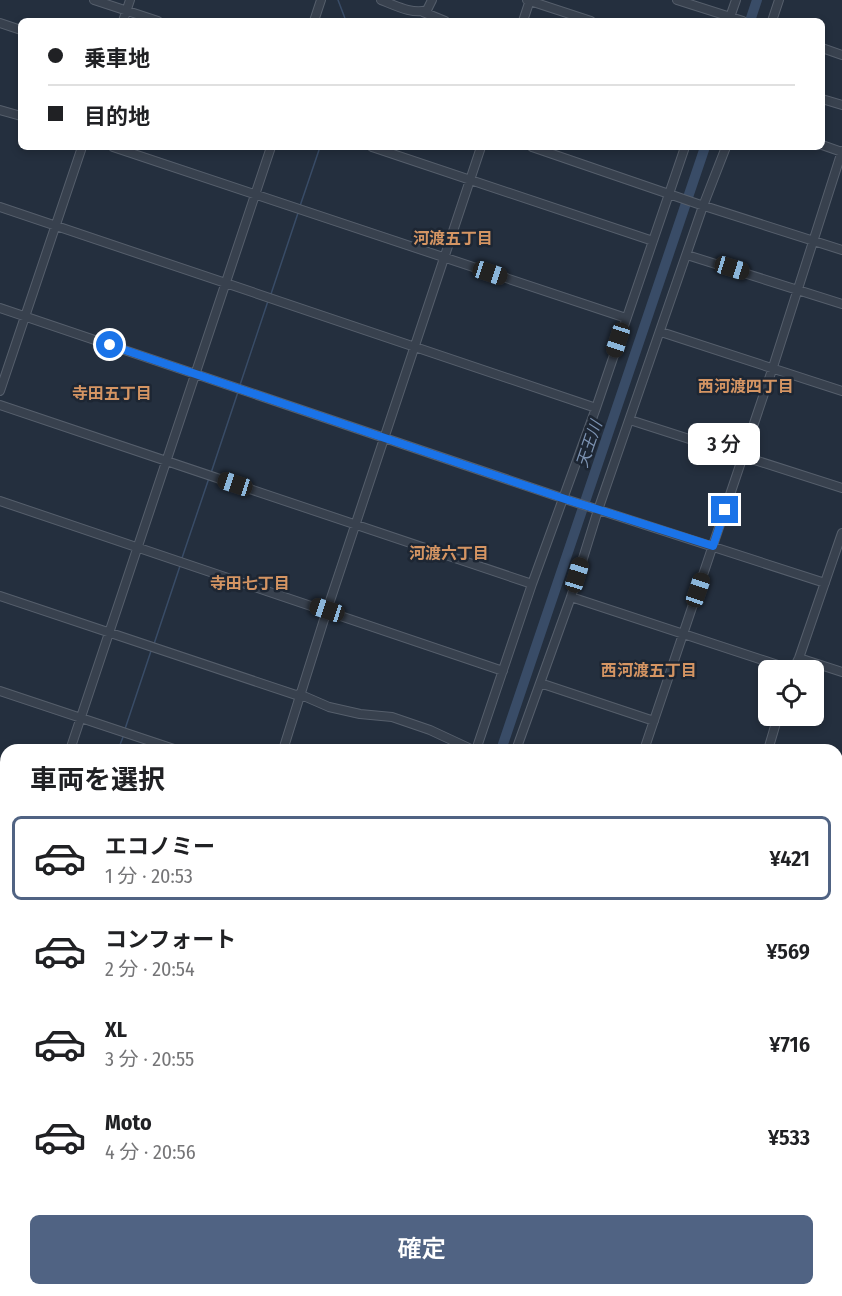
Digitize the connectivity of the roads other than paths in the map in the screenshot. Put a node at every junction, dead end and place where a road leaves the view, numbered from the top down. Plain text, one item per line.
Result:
1 (94, 0) edge
2 (130, 0) edge
3 (321, 0) edge
4 (381, 0) edge
5 (432, 0) edge
6 (529, 0) edge
7 (677, 0) edge
8 (736, 0) edge
9 (779, 0) edge
10 (127, 10) junction
11 (423, 12) junction
12 (124, 18) edge
13 (150, 18) edge
14 (315, 18) edge
15 (438, 18) edge
16 (524, 18) edge
17 (582, 18) edge
18 (731, 18) edge
19 (734, 18) edge
20 (773, 18) edge
21 (0, 23) edge
22 (18, 29) edge
23 (825, 49) edge
24 (842, 56) edge
25 (825, 100) edge
26 (842, 105) edge
27 (0, 110) edge
28 (18, 115) edge
29 (825, 146) edge
30 (81, 150) edge
31 (122, 150) edge
32 (270, 150) edge
33 (381, 150) edge
34 (480, 150) edge
35 (541, 150) edge
36 (684, 150) edge
37 (725, 150) edge
38 (842, 151) edge
39 (470, 180) junction
40 (255, 194) junction
41 (672, 194) junction
42 (700, 205) junction
43 (0, 207) edge
44 (55, 225) junction
45 (653, 241) junction
46 (814, 241) junction
47 (842, 250) edge
48 (687, 255) junction
49 (444, 258) junction
50 (226, 282) junction
51 (798, 289) junction
52 (842, 304) edge
53 (0, 308) edge
54 (25, 317) junction
55 (626, 318) junction
56 (661, 332) junction
57 (415, 346) junction
58 (773, 367) junction
59 (195, 373) junction
60 (0, 391) edge
61 (842, 391) edge
62 (0, 405) edge
63 (596, 408) junction
64 (630, 420) junction
65 (384, 437) junction
66 (744, 455) junction
67 (166, 462) junction
68 (842, 488) edge
69 (566, 499) junction
70 (0, 501) edge
71 (596, 509) junction
72 (355, 524) junction
73 (842, 533) edge
74 (713, 546) junction
75 (138, 548) junction
76 (825, 583) junction
77 (532, 584) junction
78 (0, 597) edge
79 (570, 597) junction
80 (327, 610) junction
81 (109, 633) junction
82 (682, 634) junction
83 (799, 658) joint
84 (762, 660) edge
85 (503, 670) junction
86 (842, 672) edge
87 (540, 683) junction
88 (0, 691) edge
89 (299, 695) junction
90 (81, 718) junction
91 (654, 721) junction
92 (775, 726) edge
93 (72, 744) edge
94 (160, 744) edge
95 (285, 744) edge
96 (461, 744) edge
97 (476, 744) edge
98 (518, 744) edge
99 (646, 744) edge
100 (770, 744) edge

1 - 10 street
2 - 10 street
3 - 14 street
4 - 11 street
5 - 11 street
6 - 16 street
6 - 17 street
7 - 18 street
8 - 19 street
9 - 20 street
10 - 12 street
10 - 13 street
11 - 15 street
21 - 22 street
23 - 24 street
25 - 26 street
27 - 28 street
29 - 38 street
30 - 44 street
31 - 40 street
32 - 40 street
33 - 39 street
34 - 39 street
35 - 41 street
36 - 41 street
37 - 42 street
38 - 46 street
39 - 45 street
39 - 49 street
40 - 49 street
40 - 50 street
41 - 42 street
41 - 45 street
42 - 46 street
42 - 48 street
43 - 44 street
44 - 50 street
44 - 54 street
45 - 55 street
46 - 47 street
46 - 51 street
48 - 51 street
48 - 56 street
49 - 55 street
49 - 57 street
50 - 57 street
50 - 59 street
51 - 52 street
51 - 58 street
53 - 54 street
54 - 59 street
54 - 60 street
55 - 63 street
56 - 58 street
56 - 64 street
57 - 63 street
57 - 65 street
58 - 61 street
58 - 66 street
59 - 65 street
59 - 67 street
62 - 67 street
63 - 69 street
64 - 66 street
64 - 71 street
65 - 69 street
65 - 72 street
66 - 68 street
66 - 74 street
67 - 72 street
67 - 75 street
69 - 71 street
69 - 77 street
70 - 75 street
71 - 74 street
71 - 79 street
72 - 77 street
72 - 80 street
73 - 76 street
74 - 76 street
74 - 82 street
75 - 80 street
75 - 81 street
76 - 83 street
77 - 85 street
78 - 81 street
79 - 82 street
79 - 87 street
80 - 85 street
80 - 89 street
81 - 89 street
81 - 90 street
82 - 84 street
82 - 91 street
83 - 86 street
85 - 97 street
87 - 91 street
87 - 98 street
88 - 90 street
89 - 95 street
89 - 96 street
90 - 93 street
90 - 94 street
91 - 99 street
92 - 100 street

